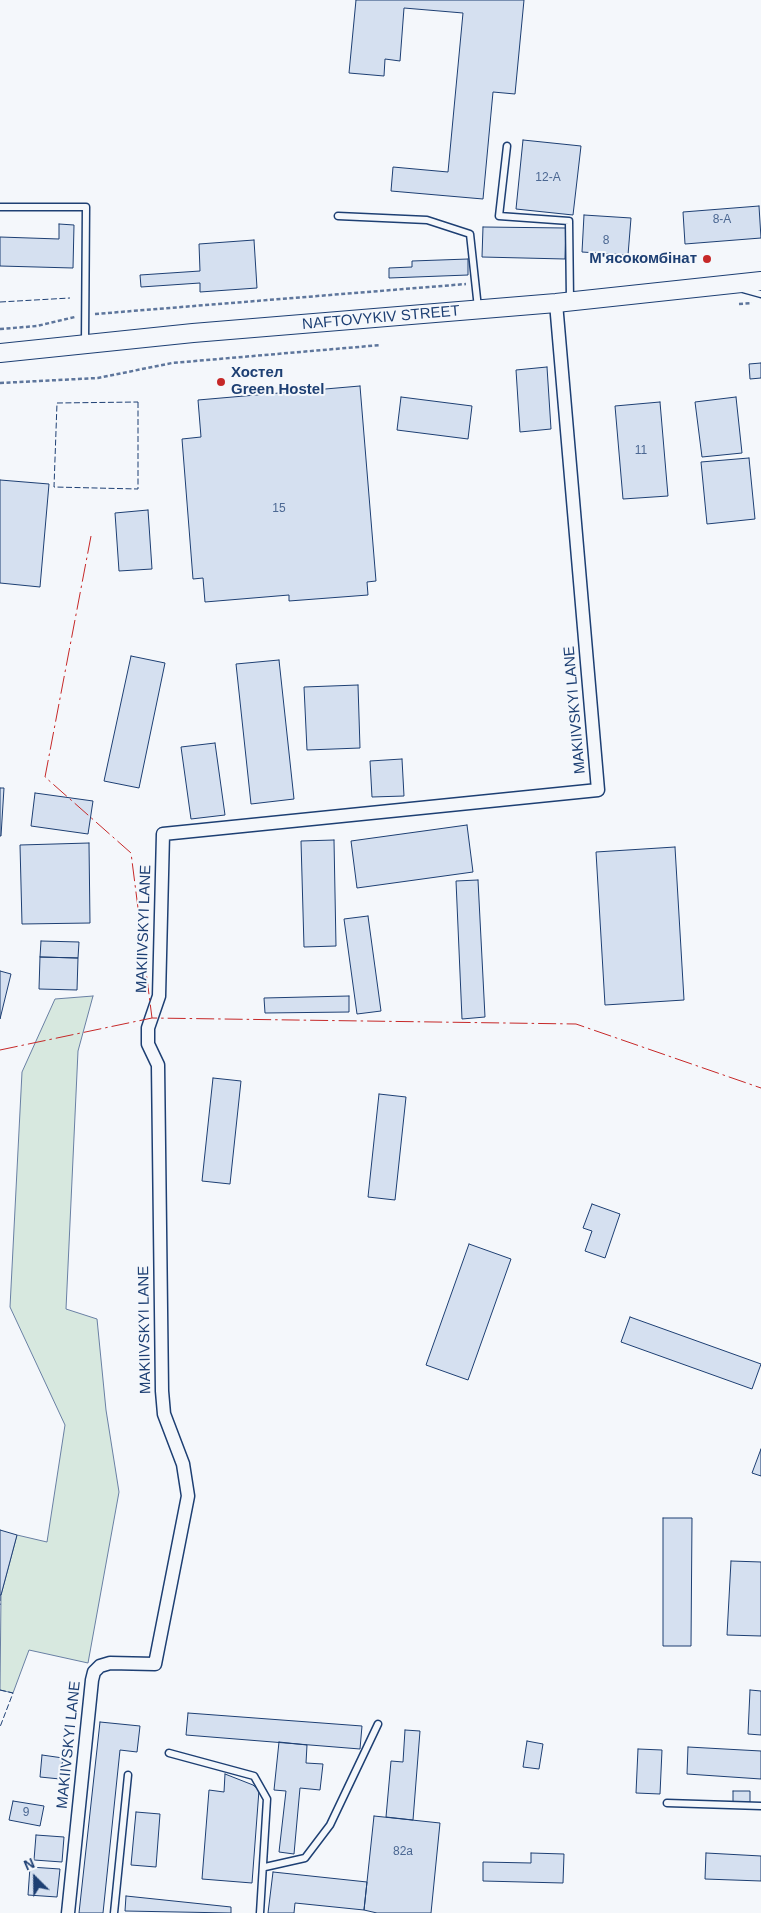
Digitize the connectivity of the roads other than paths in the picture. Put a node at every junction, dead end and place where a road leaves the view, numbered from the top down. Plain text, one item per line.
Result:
1 (507, 146) dead end
2 (0, 206) edge
3 (338, 216) dead end
4 (761, 281) edge
5 (720, 285) junction
6 (761, 294) edge
7 (563, 302) junction
8 (478, 309) junction
9 (85, 345) junction
10 (0, 354) edge
11 (378, 1724) dead end
12 (168, 1753) dead end
13 (128, 1776) dead end
14 (667, 1803) dead end
15 (761, 1806) edge
16 (265, 1867) junction
17 (68, 1913) edge
18 (114, 1913) edge
19 (260, 1913) edge

1 - 7 lane
2 - 9 lane
3 - 8 lane
4 - 5 street, NAFTOVYKIV STREET
5 - 6 lane
5 - 7 street, NAFTOVYKIV STREET
7 - 8 street, NAFTOVYKIV STREET
7 - 17 street, MAKIIVSKYI LANE
8 - 9 street, NAFTOVYKIV STREET
9 - 10 street, NAFTOVYKIV STREET
11 - 16 lane
12 - 16 lane
13 - 18 lane
14 - 15 lane
16 - 19 lane

